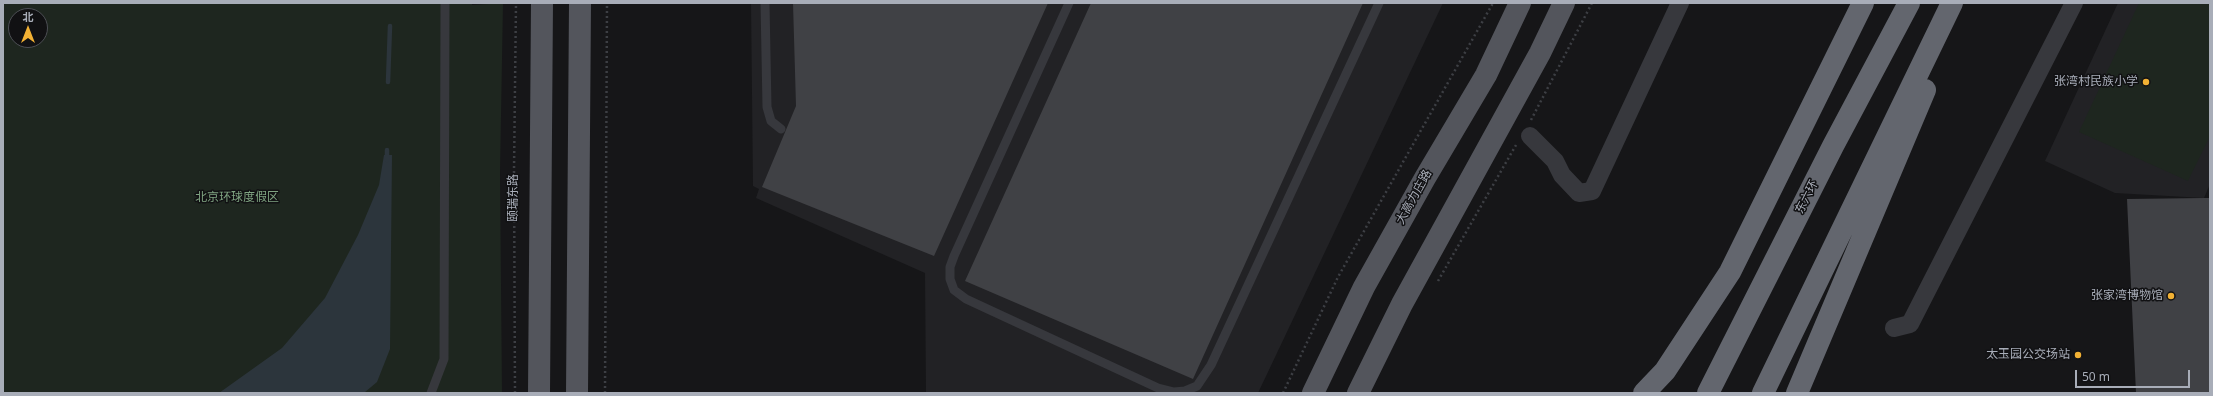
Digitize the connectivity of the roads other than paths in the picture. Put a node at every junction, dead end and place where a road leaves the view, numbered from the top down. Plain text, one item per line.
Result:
1 (445, 3) edge
2 (542, 3) edge
3 (580, 3) edge
4 (765, 3) edge
5 (1069, 3) edge
6 (1379, 3) edge
7 (1520, 3) edge
8 (1564, 3) edge
9 (1680, 3) edge
10 (1863, 3) edge
11 (1910, 3) edge
12 (1952, 3) edge
13 (1962, 3) edge
14 (2074, 3) edge
15 (781, 129) dead end
16 (1526, 133) road end
17 (1894, 328) dead end
18 (431, 393) edge
19 (539, 393) edge
20 (577, 393) edge
21 (1313, 393) edge
22 (1358, 393) edge
23 (1644, 393) edge
24 (1708, 393) edge
25 (1762, 393) edge
26 (1797, 393) edge

1 - 18 lane
2 - 19 main road
3 - 20 main road
4 - 15 lane
5 - 6 lane
7 - 21 main road, 大高力庄路
8 - 22 main road
9 - 16 street
10 - 23 highway
11 - 24 highway, 东六环
12 - 25 highway
13 - 26 highway
14 - 17 street

